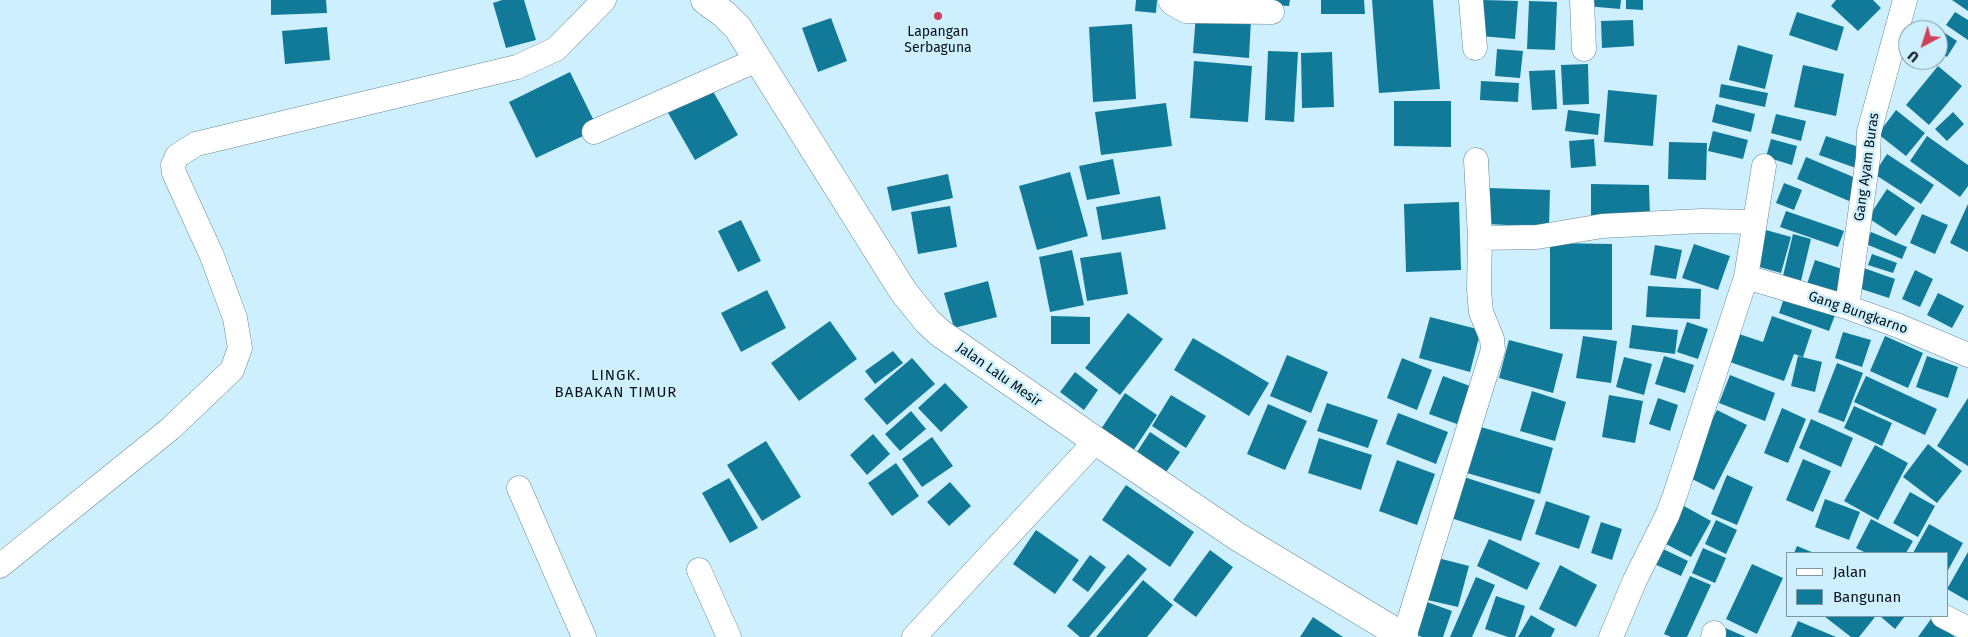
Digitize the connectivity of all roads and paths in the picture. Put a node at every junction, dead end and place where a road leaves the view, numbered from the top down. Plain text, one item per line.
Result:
1 (604, 0) edge
2 (705, 0) edge
3 (1170, 0) edge
4 (1471, 0) edge
5 (1582, 0) edge
6 (1905, 0) edge
7 (1272, 12) dead end
8 (1475, 48) dead end
9 (1584, 49) dead end
10 (759, 59) junction
11 (594, 132) dead end
12 (1476, 160) dead end
13 (1764, 166) dead end
14 (1755, 222) junction
15 (1480, 238) junction
16 (1746, 277) junction
17 (1847, 307) junction
18 (1968, 355) edge
19 (1096, 442) junction
20 (520, 488) dead end
21 (0, 566) edge
22 (699, 570) dead end
23 (1946, 617) edge
24 (1968, 629) edge
25 (584, 637) edge
26 (729, 637) edge
27 (914, 637) edge
28 (1404, 637) edge
29 (1611, 637) edge

1 - 21 street
2 - 10 street, Jalan Lalu Mesir
3 - 7 street
4 - 8 street
5 - 9 street
6 - 17 street, Gang Ayam Buras
10 - 11 street
10 - 19 street, Jalan Lalu Mesir
12 - 15 street
13 - 14 street
14 - 15 street
14 - 16 street
15 - 28 street
16 - 17 street, Gang Bungkarno
16 - 29 street
17 - 18 street, Gang Bungkarno
19 - 27 street
19 - 28 street, Jalan Lalu Mesir
20 - 25 street
22 - 26 street
23 - 24 street

